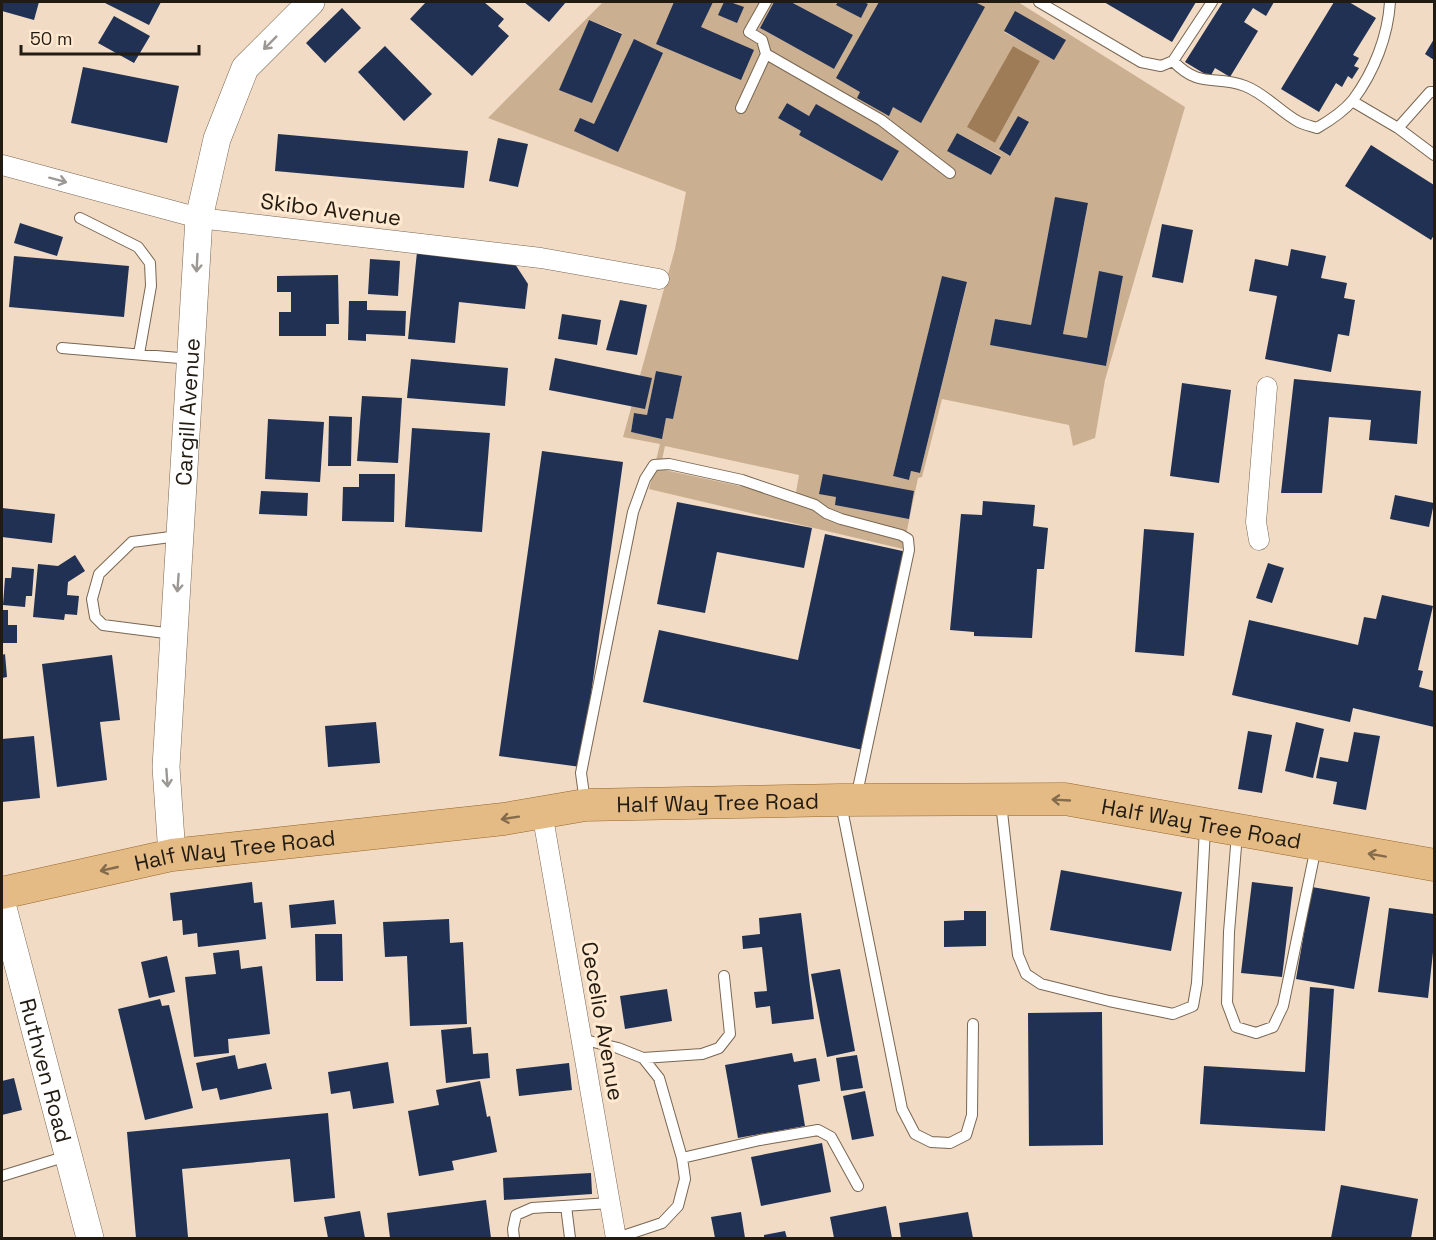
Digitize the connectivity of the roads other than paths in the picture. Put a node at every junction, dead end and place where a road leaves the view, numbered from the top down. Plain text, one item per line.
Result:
1 (311, 2) edge
2 (766, 2) edge
3 (1039, 2) edge
4 (1212, 2) edge
5 (1390, 2) edge
6 (766, 54) junction
7 (1173, 61) junction
8 (1434, 92) edge
9 (1352, 102) junction
10 (741, 108) dead end
11 (1398, 128) junction
12 (1434, 154) edge
13 (2, 165) edge
14 (951, 173) dead end
15 (80, 218) dead end
16 (199, 218) junction
17 (659, 279) dead end
18 (62, 348) dead end
19 (139, 354) junction
20 (191, 359) junction
21 (1267, 387) dead end
22 (181, 536) junction
23 (1260, 540) dead end
24 (175, 635) junction
25 (848, 800) junction
26 (1000, 800) junction
27 (585, 805) junction
28 (542, 813) junction
29 (1205, 825) junction
30 (1237, 830) junction
31 (1317, 844) junction
32 (172, 855) junction
33 (1434, 866) edge
34 (2, 893) edge
35 (2, 903) edge
36 (724, 976) dead end
37 (973, 1024) dead end
38 (581, 1039) junction
39 (643, 1058) junction
40 (69, 1156) junction
41 (682, 1158) junction
42 (2, 1176) edge
43 (858, 1186) dead end
44 (610, 1203) junction
45 (566, 1206) junction
46 (90, 1239) edge
47 (514, 1239) edge
48 (570, 1239) edge
49 (616, 1239) edge

1 -> 16 main road, Cargill Avenue
2 - 6 lane
3 - 7 lane
4 - 7 lane
5 - 9 lane
6 - 10 lane
6 - 14 lane
7 - 9 lane
8 - 11 lane
9 - 11 lane
11 - 12 lane
13 -> 16 street, Skibo Avenue
15 - 19 lane
16 - 17 street, Skibo Avenue
16 -> 20 main road, Cargill Avenue
18 - 19 lane
19 - 20 lane
20 - 22 main road, Cargill Avenue
21 - 23 street
22 -> 24 main road, Cargill Avenue
22 - 24 lane
24 -> 32 main road, Cargill Avenue
25 - 26 main road, Half Way Tree Road
25 - 27 main road, Half Way Tree Road
25 - 27 lane
25 - 37 lane
29 -> 26 main road, Half Way Tree Road
26 - 29 lane
27 - 28 main road, Half Way Tree Road
28 -> 32 main road, Half Way Tree Road
28 - 38 street, Cecelio Avenue
29 - 30 main road, Half Way Tree Road
30 - 31 main road, Half Way Tree Road
30 - 31 lane
33 -> 31 main road, Half Way Tree Road
32 -> 34 main road, Half Way Tree Road
35 - 40 main road, Ruthven Road
36 - 39 lane
38 - 39 lane
38 - 44 street, Cecelio Avenue
39 - 41 lane
40 - 42 lane
40 - 46 main road, Ruthven Road
41 - 43 lane
41 - 49 lane
44 - 45 lane
44 - 49 street, Cecelio Avenue
45 - 47 lane
45 - 48 lane

